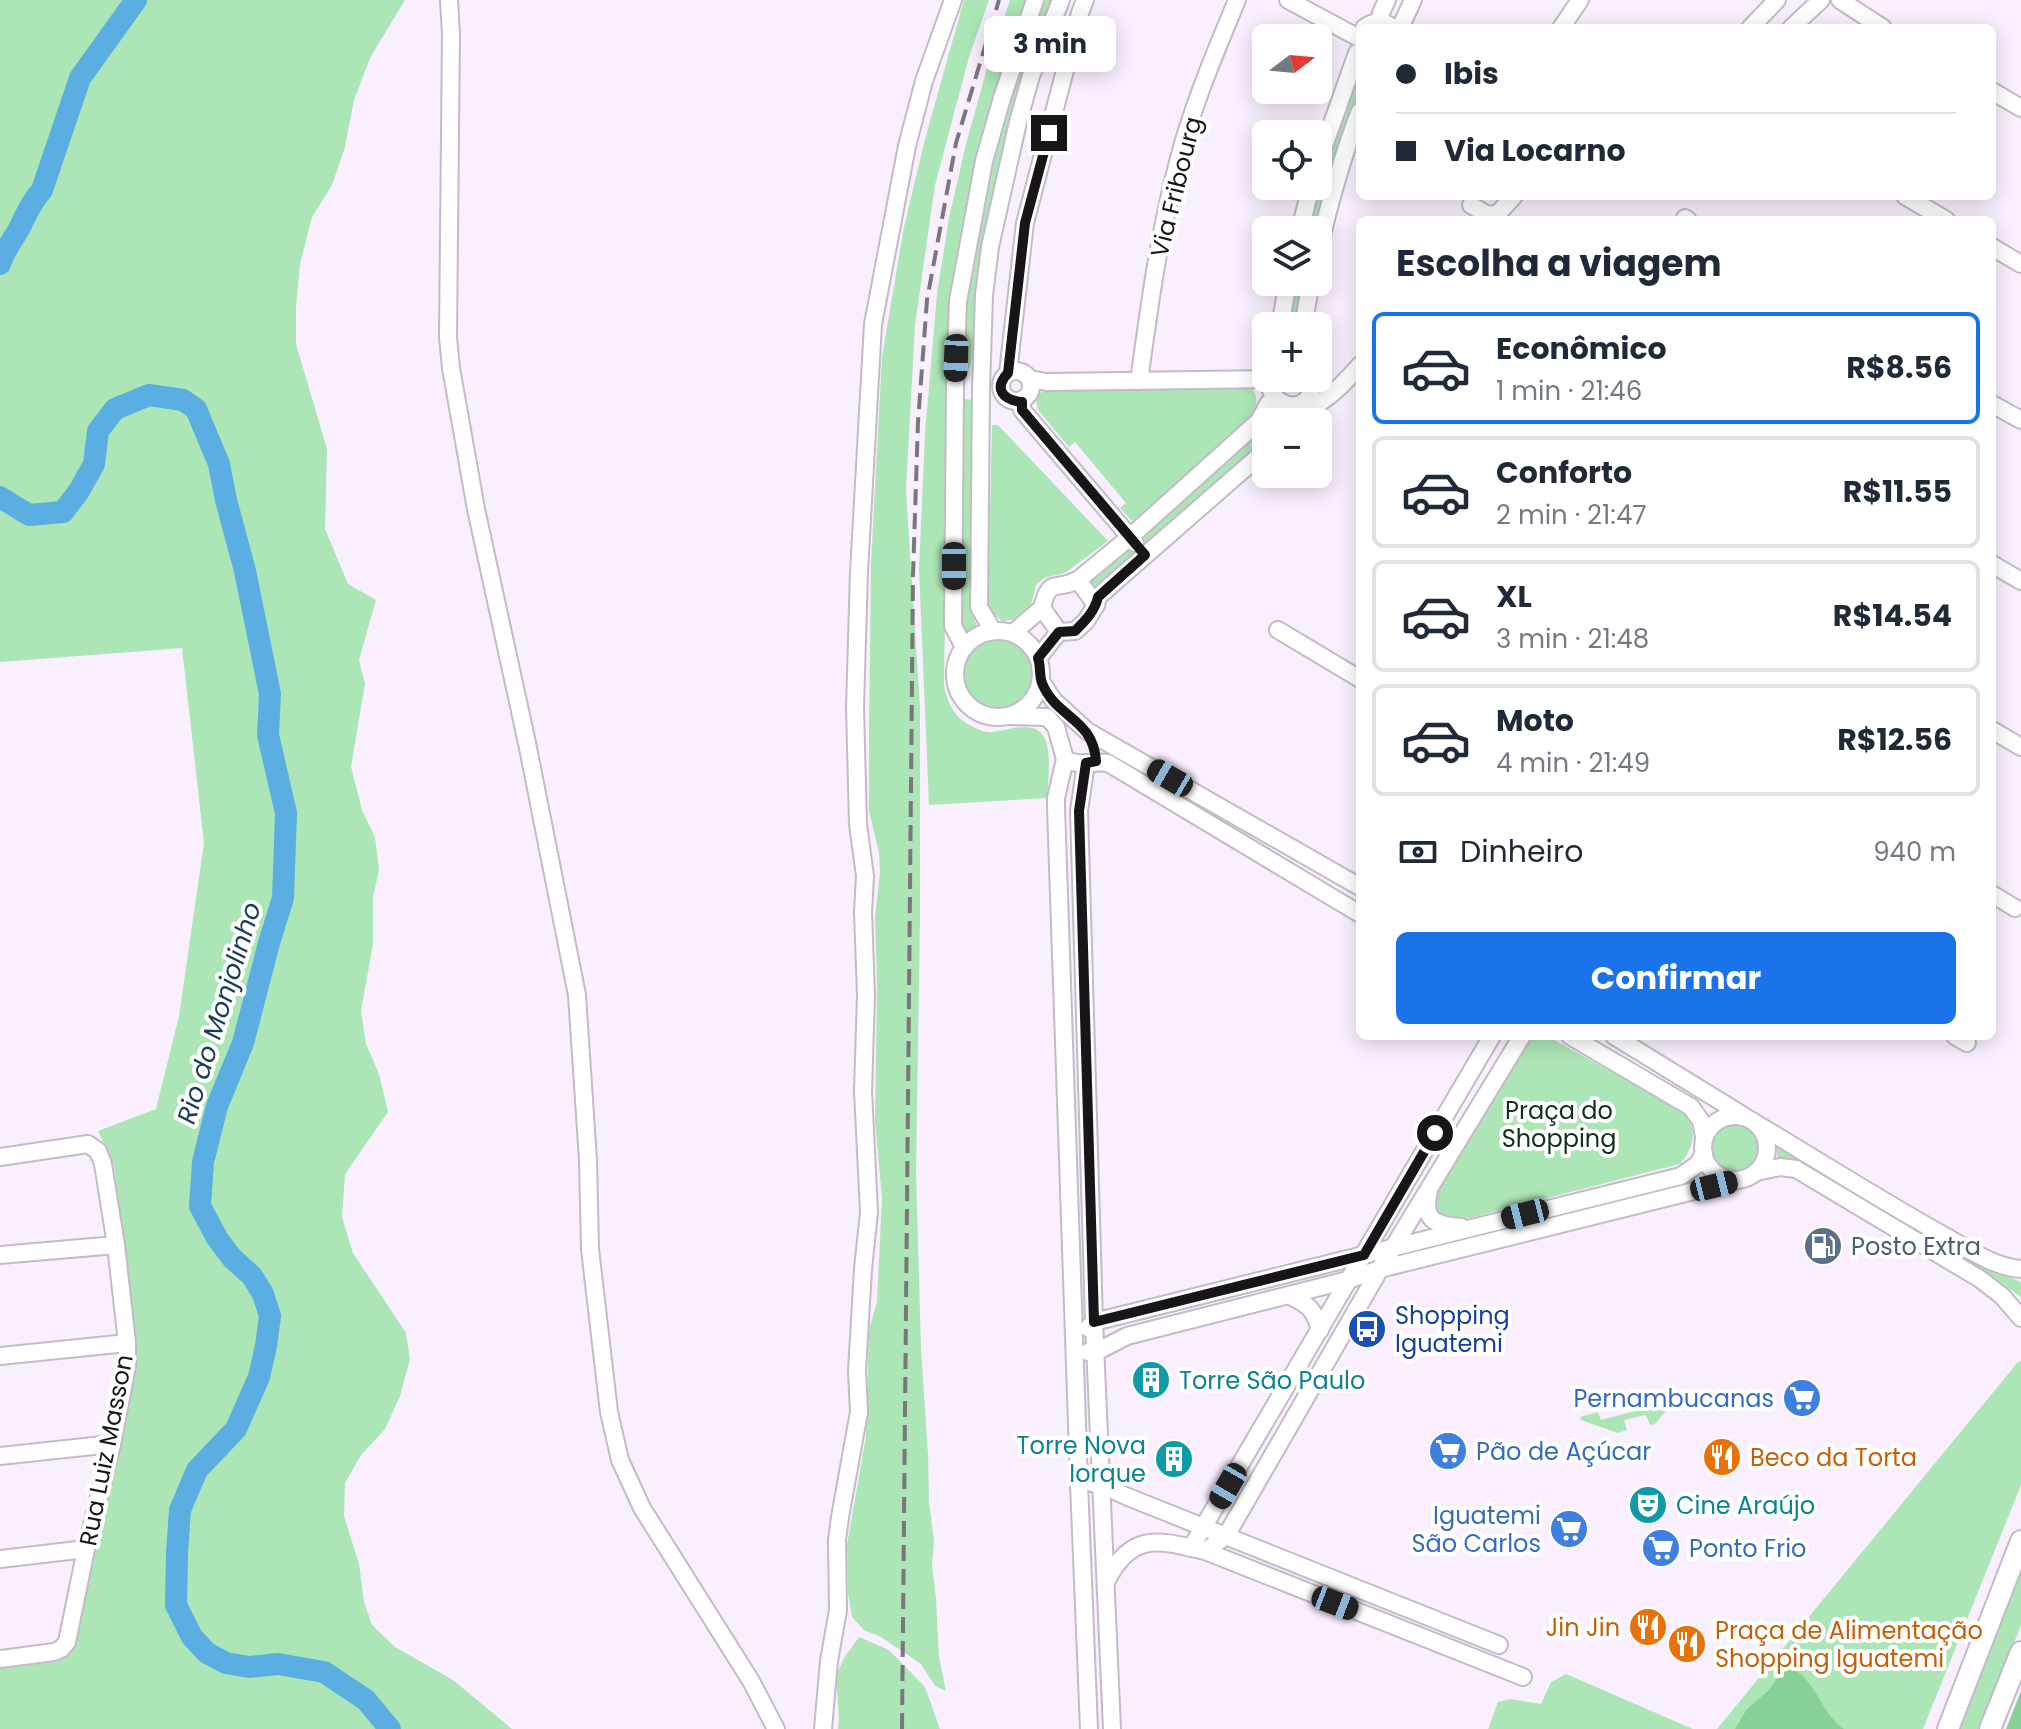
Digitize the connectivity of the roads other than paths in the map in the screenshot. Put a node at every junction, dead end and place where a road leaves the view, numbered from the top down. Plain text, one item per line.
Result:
1 (449, 0) edge
2 (953, 0) edge
3 (1035, 0) edge
4 (1061, 0) edge
5 (1085, 0) edge
6 (1237, 0) edge
7 (1288, 0) edge
8 (1387, 0) edge
9 (1413, 0) edge
10 (1580, 0) edge
11 (1777, 0) edge
12 (1821, 0) edge
13 (1840, 0) edge
14 (1377, 24) edge
15 (1386, 24) edge
16 (1564, 24) edge
17 (1754, 24) edge
18 (1795, 24) edge
19 (1877, 24) edge
20 (1356, 29) edge
21 (1356, 64) edge
22 (1996, 93) edge
23 (2021, 108) edge
24 (1332, 122) edge
25 (1356, 122) edge
26 (1510, 200) edge
27 (1912, 200) edge
28 (1471, 207) edge
29 (1328, 216) edge
30 (1490, 216) edge
31 (1496, 216) edge
32 (1939, 216) edge
33 (1996, 249) edge
34 (2021, 264) edge
35 (1356, 368) edge
36 (1356, 369) edge
37 (1008, 373) junction
38 (1332, 376) edge
39 (1252, 378) edge
40 (1030, 379) junction
41 (1139, 381) junction
42 (955, 387) junction
43 (981, 389) junction
44 (1272, 392) edge
45 (1311, 392) edge
46 (1275, 398) junction
47 (1306, 401) junction
48 (1022, 402) junction
49 (1996, 406) edge
50 (1307, 408) edge
51 (2021, 420) edge
52 (1252, 462) edge
53 (1130, 537) junction
54 (1145, 555) junction
55 (1996, 566) edge
56 (1078, 580) junction
57 (2021, 581) edge
58 (1096, 605) junction
59 (1042, 608) junction
60 (1278, 630) dead end
61 (993, 631) junction
62 (1059, 632) junction
63 (1013, 633) junction
64 (964, 647) junction
65 (1038, 658) junction
66 (1356, 677) edge
67 (1041, 681) junction
68 (1007, 716) junction
69 (1087, 731) junction
70 (1996, 732) edge
71 (2021, 747) edge
72 (1065, 759) junction
73 (1091, 762) junction
74 (1056, 807) junction
75 (1079, 811) junction
76 (1356, 885) edge
77 (1996, 896) edge
78 (2015, 908) dead end
79 (1356, 912) edge
80 (1490, 1040) edge
81 (1520, 1040) edge
82 (1577, 1040) edge
83 (1620, 1040) edge
84 (1753, 1122) junction
85 (1704, 1145) junction
86 (0, 1157) edge
87 (1756, 1172) junction
88 (1738, 1180) junction
89 (1430, 1188) junction
90 (1392, 1206) junction
91 (1412, 1217) junction
92 (1470, 1228) junction
93 (1420, 1241) junction
94 (116, 1245) junction
95 (1394, 1246) junction
96 (0, 1255) edge
97 (1364, 1255) junction
98 (1423, 1258) junction
99 (1380, 1269) junction
100 (2021, 1269) edge
101 (1303, 1270) junction
102 (1348, 1280) junction
103 (1315, 1289) junction
104 (1290, 1296) junction
105 (1334, 1305) junction
106 (1073, 1309) junction
107 (1355, 1313) junction
108 (1124, 1315) junction
109 (1094, 1316) junction
110 (2021, 1318) edge
111 (1074, 1332) junction
112 (1127, 1336) junction
113 (1316, 1336) junction
114 (127, 1343) junction
115 (1075, 1351) junction
116 (1096, 1352) junction
117 (0, 1356) edge
118 (1328, 1359) junction
119 (112, 1444) junction
120 (0, 1456) edge
121 (1240, 1465) junction
122 (1260, 1477) junction
123 (1079, 1483) junction
124 (1100, 1484) junction
125 (1128, 1497) junction
126 (1101, 1510) junction
127 (1080, 1521) junction
128 (1204, 1527) junction
129 (1226, 1536) junction
130 (2021, 1541) edge
131 (1103, 1544) junction
132 (1081, 1545) junction
133 (86, 1549) junction
134 (1198, 1550) junction
135 (0, 1559) edge
136 (1105, 1583) junction
137 (1499, 1645) dead end
138 (2021, 1652) edge
139 (0, 1659) edge
140 (1523, 1677) dead end
141 (1091, 1726) edge
142 (776, 1729) edge
143 (823, 1729) edge
144 (1112, 1729) edge
145 (1948, 1729) edge
146 (1990, 1729) edge

1 - 142 street
2 - 143 street
3 - 42 street
4 - 43 street
5 - 37 street
6 - 41 street, Via Fribourg
7 - 20 street
8 - 14 street
9 - 15 street
10 - 16 street
11 - 17 street
12 - 18 street
13 - 19 street
21 - 24 street
22 - 23 street
25 - 29 street
26 - 31 street
27 - 32 street
28 - 30 street
33 - 34 street
35 - 38 street
36 - 47 street
37 - 40 street
37 - 48 street
39 - 41 street
40 - 41 street
40 - 48 street
42 - 43 street
42 - 64 street
43 - 61 street
44 - 46 street
45 - 47 street
46 - 47 street
46 - 53 street
47 - 50 street
48 - 53 street
49 - 51 street
52 - 54 street
53 - 54 street
53 - 56 street
54 - 58 street
55 - 57 street
56 - 58 street
56 - 59 street
58 - 62 street
59 - 62 street
59 - 63 street
60 - 66 street
61 - 63 street
61 - 64 street
62 - 65 street
63 - 65 street
64 - 68 street
65 - 67 street
67 - 68 street
67 - 69 street
68 - 72 street
69 - 73 street
69 - 76 street
70 - 71 street
72 - 73 street
72 - 74 street
73 - 75 street
73 - 79 street
74 - 75 street
74 - 106 street
75 - 109 street
77 - 78 street
80 - 90 street
81 - 89 street
82 - 85 street
83 - 84 street
84 - 85 street
84 - 87 street
84 - 100 street
85 - 88 street
85 - 92 street
86 - 94 street, Rua Luiz Masson
87 - 88 street
87 - 110 street
88 - 98 street
89 - 91 street
89 - 92 street
90 - 91 street
90 - 97 street
91 - 95 street
92 - 93 street
93 - 95 street
93 - 98 street
94 - 96 street
94 - 114 street, Rua Luiz Masson
95 - 97 street
95 - 99 street
97 - 101 street
97 - 102 street
98 - 99 street
99 - 102 street
99 - 107 street
101 - 103 street
101 - 108 street
102 - 103 street
102 - 105 street
103 - 104 street
104 - 112 street
104 - 113 street
105 - 107 street
105 - 113 street
106 - 109 street
106 - 111 street
107 - 118 street
108 - 109 street
108 - 112 street
109 - 111 street
109 - 116 street
111 - 115 street
112 - 116 street
113 - 118 street
113 - 121 street
114 - 117 street
114 - 119 street, Rua Luiz Masson
115 - 116 street
115 - 123 street
116 - 124 street
118 - 122 street
119 - 120 street
119 - 133 street, Rua Luiz Masson
121 - 122 street
121 - 128 street
122 - 129 street
123 - 124 street
123 - 127 street
124 - 125 street
124 - 126 street
125 - 126 street
125 - 128 street
126 - 127 street
126 - 131 street
127 - 132 street
128 - 129 street
128 - 134 street
129 - 134 street
129 - 137 street
130 - 145 main road
131 - 132 street
131 - 136 street
132 - 141 street
133 - 135 street
133 - 139 street, Rua Luiz Masson
134 - 136 street
134 - 140 street
136 - 144 street
138 - 146 main road

